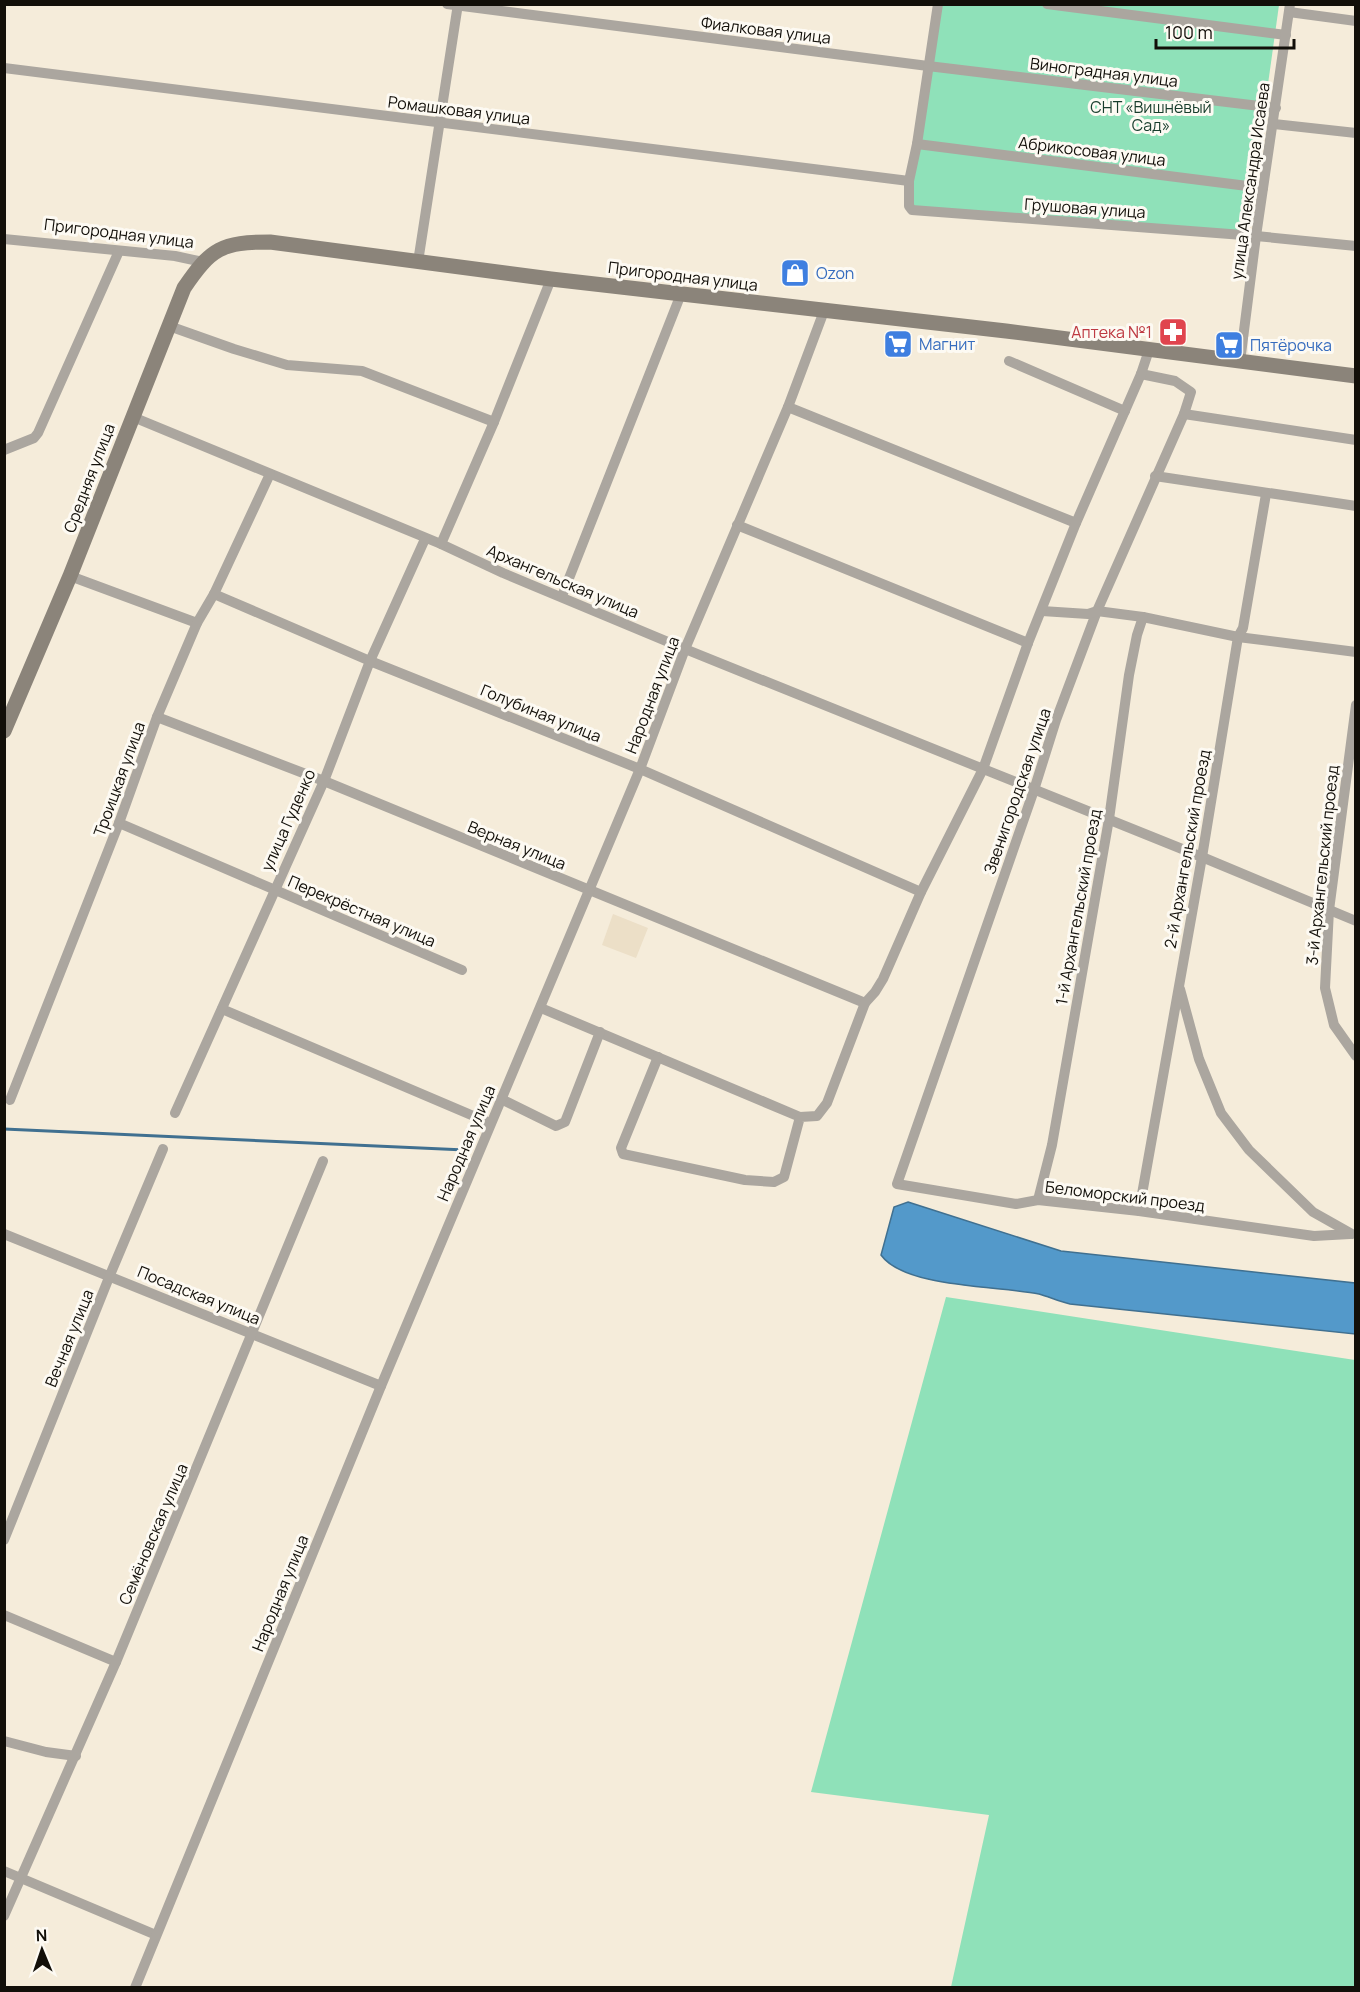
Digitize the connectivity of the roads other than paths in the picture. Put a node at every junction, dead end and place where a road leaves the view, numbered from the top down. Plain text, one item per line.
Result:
1 (938, 4) edge
2 (1047, 4) edge
3 (455, 5) edge
4 (1290, 8) edge
5 (1356, 21) edge
6 (1286, 35) junction
7 (928, 66) junction
8 (4, 68) edge
9 (1276, 108) junction
10 (440, 123) junction
11 (1274, 124) junction
12 (1356, 133) edge
13 (917, 144) junction
14 (909, 181) junction
15 (1263, 188) junction
16 (1256, 236) junction
17 (4, 239) edge
18 (1356, 246) edge
19 (221, 248) joint
20 (119, 251) junction
21 (203, 262) junction
22 (418, 262) junction
23 (551, 279) junction
24 (681, 294) junction
25 (824, 311) junction
26 (169, 326) junction
27 (1149, 350) junction
28 (1009, 361) dead end
29 (1240, 362) junction
30 (1141, 374) junction
31 (1356, 376) edge
32 (788, 407) junction
33 (1125, 411) junction
34 (1184, 414) junction
35 (133, 417) junction
36 (494, 422) junction
37 (1356, 440) edge
38 (4, 450) edge
39 (270, 474) junction
40 (1155, 476) junction
41 (1266, 494) junction
42 (1356, 506) edge
43 (1076, 523) junction
44 (737, 525) junction
45 (425, 539) junction
46 (441, 544) junction
47 (70, 576) junction
48 (214, 594) junction
49 (562, 596) junction
50 (1042, 611) junction
51 (1097, 611) junction
52 (1143, 617) junction
53 (197, 623) junction
54 (1238, 637) junction
55 (1028, 643) junction
56 (685, 649) junction
57 (1356, 652) edge
58 (370, 661) junction
59 (1356, 705) edge
60 (157, 717) junction
61 (4, 731) edge
62 (640, 769) junction
63 (983, 769) junction
64 (324, 781) junction
65 (1034, 790) junction
66 (1109, 819) junction
67 (119, 823) junction
68 (1202, 857) junction
69 (273, 890) junction
70 (588, 890) junction
71 (921, 892) junction
72 (1329, 910) junction
73 (1356, 921) edge
74 (462, 970) dead end
75 (1179, 986) junction
76 (865, 1003) junction
77 (540, 1008) junction
78 (222, 1009) junction
79 (600, 1032) junction
80 (1356, 1056) edge
81 (658, 1057) junction
82 (501, 1099) junction
83 (10, 1100) dead end
84 (175, 1113) dead end
85 (800, 1117) junction
86 (490, 1123) junction
87 (164, 1149) dead end
88 (323, 1161) dead end
89 (897, 1184) joint
90 (1038, 1200) junction
91 (1139, 1210) junction
92 (4, 1233) edge
93 (1353, 1234) edge
94 (110, 1275) junction
95 (253, 1334) junction
96 (381, 1386) junction
97 (4, 1540) edge
98 (4, 1615) edge
99 (116, 1662) junction
100 (4, 1741) edge
101 (76, 1756) junction
102 (4, 1871) edge
103 (21, 1878) junction
104 (4, 1916) edge
105 (156, 1935) junction
106 (135, 1988) edge

1 - 7 street
2 - 6 street
3 - 7 street, Фиалковая улица
3 - 10 street, Фиалковая улица
4 - 5 street
4 - 6 street, улица Александра Исаева
6 - 9 street, улица Александра Исаева
7 - 9 street, Виноградная улица
7 - 13 street
8 - 10 street, Ромашковая улица
9 - 11 street, улица Александра Исаева
10 - 14 street, Ромашковая улица
10 - 22 street, Фиалковая улица
11 - 12 street
11 - 15 street, улица Александра Исаева
13 - 14 street
13 - 15 street, Абрикосовая улица
14 - 16 street, Грушовая улица
15 - 16 street, улица Александра Исаева
16 - 18 street, Грушовая улица
16 - 29 street, улица Александра Исаева
17 - 20 street, Пригородная улица
19 - 21 street, Средняя улица
19 - 22 street, Пригородная улица
20 - 21 street, Пригородная улица
20 - 38 street
21 - 26 street, Средняя улица
22 - 23 street, Пригородная улица
23 - 24 street, Пригородная улица
23 - 36 street
24 - 25 street, Пригородная улица
24 - 49 street
25 - 27 street, Пригородная улица
25 - 32 street, Народная улица
26 - 35 street, Средняя улица
26 - 36 street
27 - 29 street, Пригородная улица
27 - 30 street
28 - 33 street
29 - 31 street, Пригородная улица
30 - 33 street
30 - 34 street
32 - 43 street
32 - 44 street, Народная улица
33 - 43 street
34 - 37 street
34 - 40 street, Звенигородская улица
35 - 39 street, Архангельская улица
35 - 47 street, Средняя улица
36 - 46 street
39 - 45 street, Архангельская улица
39 - 48 street, Троицкая улица
40 - 41 street
40 - 51 street, Звенигородская улица
41 - 42 street
41 - 54 street, 2-й Архангельский проезд
43 - 50 street
44 - 55 street
44 - 56 street, Народная улица
45 - 46 street, Архангельская улица
45 - 58 street, улица Гуденко
46 - 49 street, Архангельская улица
47 - 53 street
47 - 61 street, Средняя улица
48 - 53 street, Троицкая улица
48 - 58 street, Голубиная улица
49 - 56 street, Архангельская улица
50 - 51 street
50 - 55 street
51 - 52 street
51 - 65 street, Звенигородская улица
52 - 54 street
52 - 66 street, 1-й Архангельский проезд
53 - 60 street, Троицкая улица
54 - 57 street
54 - 68 street, 2-й Архангельский проезд
55 - 63 street
56 - 62 street, Народная улица
56 - 63 street, Архангельская улица
58 - 62 street, Голубиная улица
58 - 64 street, улица Гуденко
59 - 72 street, 3-й Архангельский проезд
60 - 64 street, Верная улица
60 - 67 street, Троицкая улица
62 - 70 street, Народная улица
62 - 71 street, Голубиная улица
63 - 65 street, Архангельская улица
63 - 71 street
64 - 69 street, улица Гуденко
64 - 70 street, Верная улица
65 - 66 street
65 - 89 street, Звенигородская улица
66 - 68 street
66 - 90 street, 1-й Архангельский проезд
67 - 69 street, Перекрёстная улица
67 - 83 street, Троицкая улица
68 - 72 street
68 - 75 street, 2-й Архангельский проезд
69 - 74 street, Перекрёстная улица
69 - 78 street, улица Гуденко
70 - 76 street, Верная улица
70 - 77 street, Народная улица
71 - 76 street
72 - 73 street
72 - 80 street, 3-й Архангельский проезд
75 - 91 street, 2-й Архангельский проезд
75 - 93 street, Беломорский проезд
76 - 85 street
77 - 79 street
77 - 82 street, Народная улица
78 - 84 street, улица Гуденко
78 - 86 street
79 - 81 street
79 - 82 street
81 - 85 street
81 - 85 street
82 - 86 street, Народная улица
86 - 96 street, Народная улица
87 - 94 street, Вечная улица
88 - 95 street, Семёновская улица
89 - 90 street, Беломорский проезд
90 - 91 street, Беломорский проезд
91 - 93 street, Беломорский проезд
92 - 94 street, Посадская улица
94 - 95 street, Посадская улица
94 - 97 street, Вечная улица
95 - 96 street, Посадская улица
95 - 99 street, Семёновская улица
96 - 105 street, Народная улица
98 - 99 street
99 - 101 street, Семёновская улица
100 - 101 street
101 - 103 street, Семёновская улица
102 - 103 street
103 - 104 street, Семёновская улица
103 - 105 street
105 - 106 street, Народная улица

